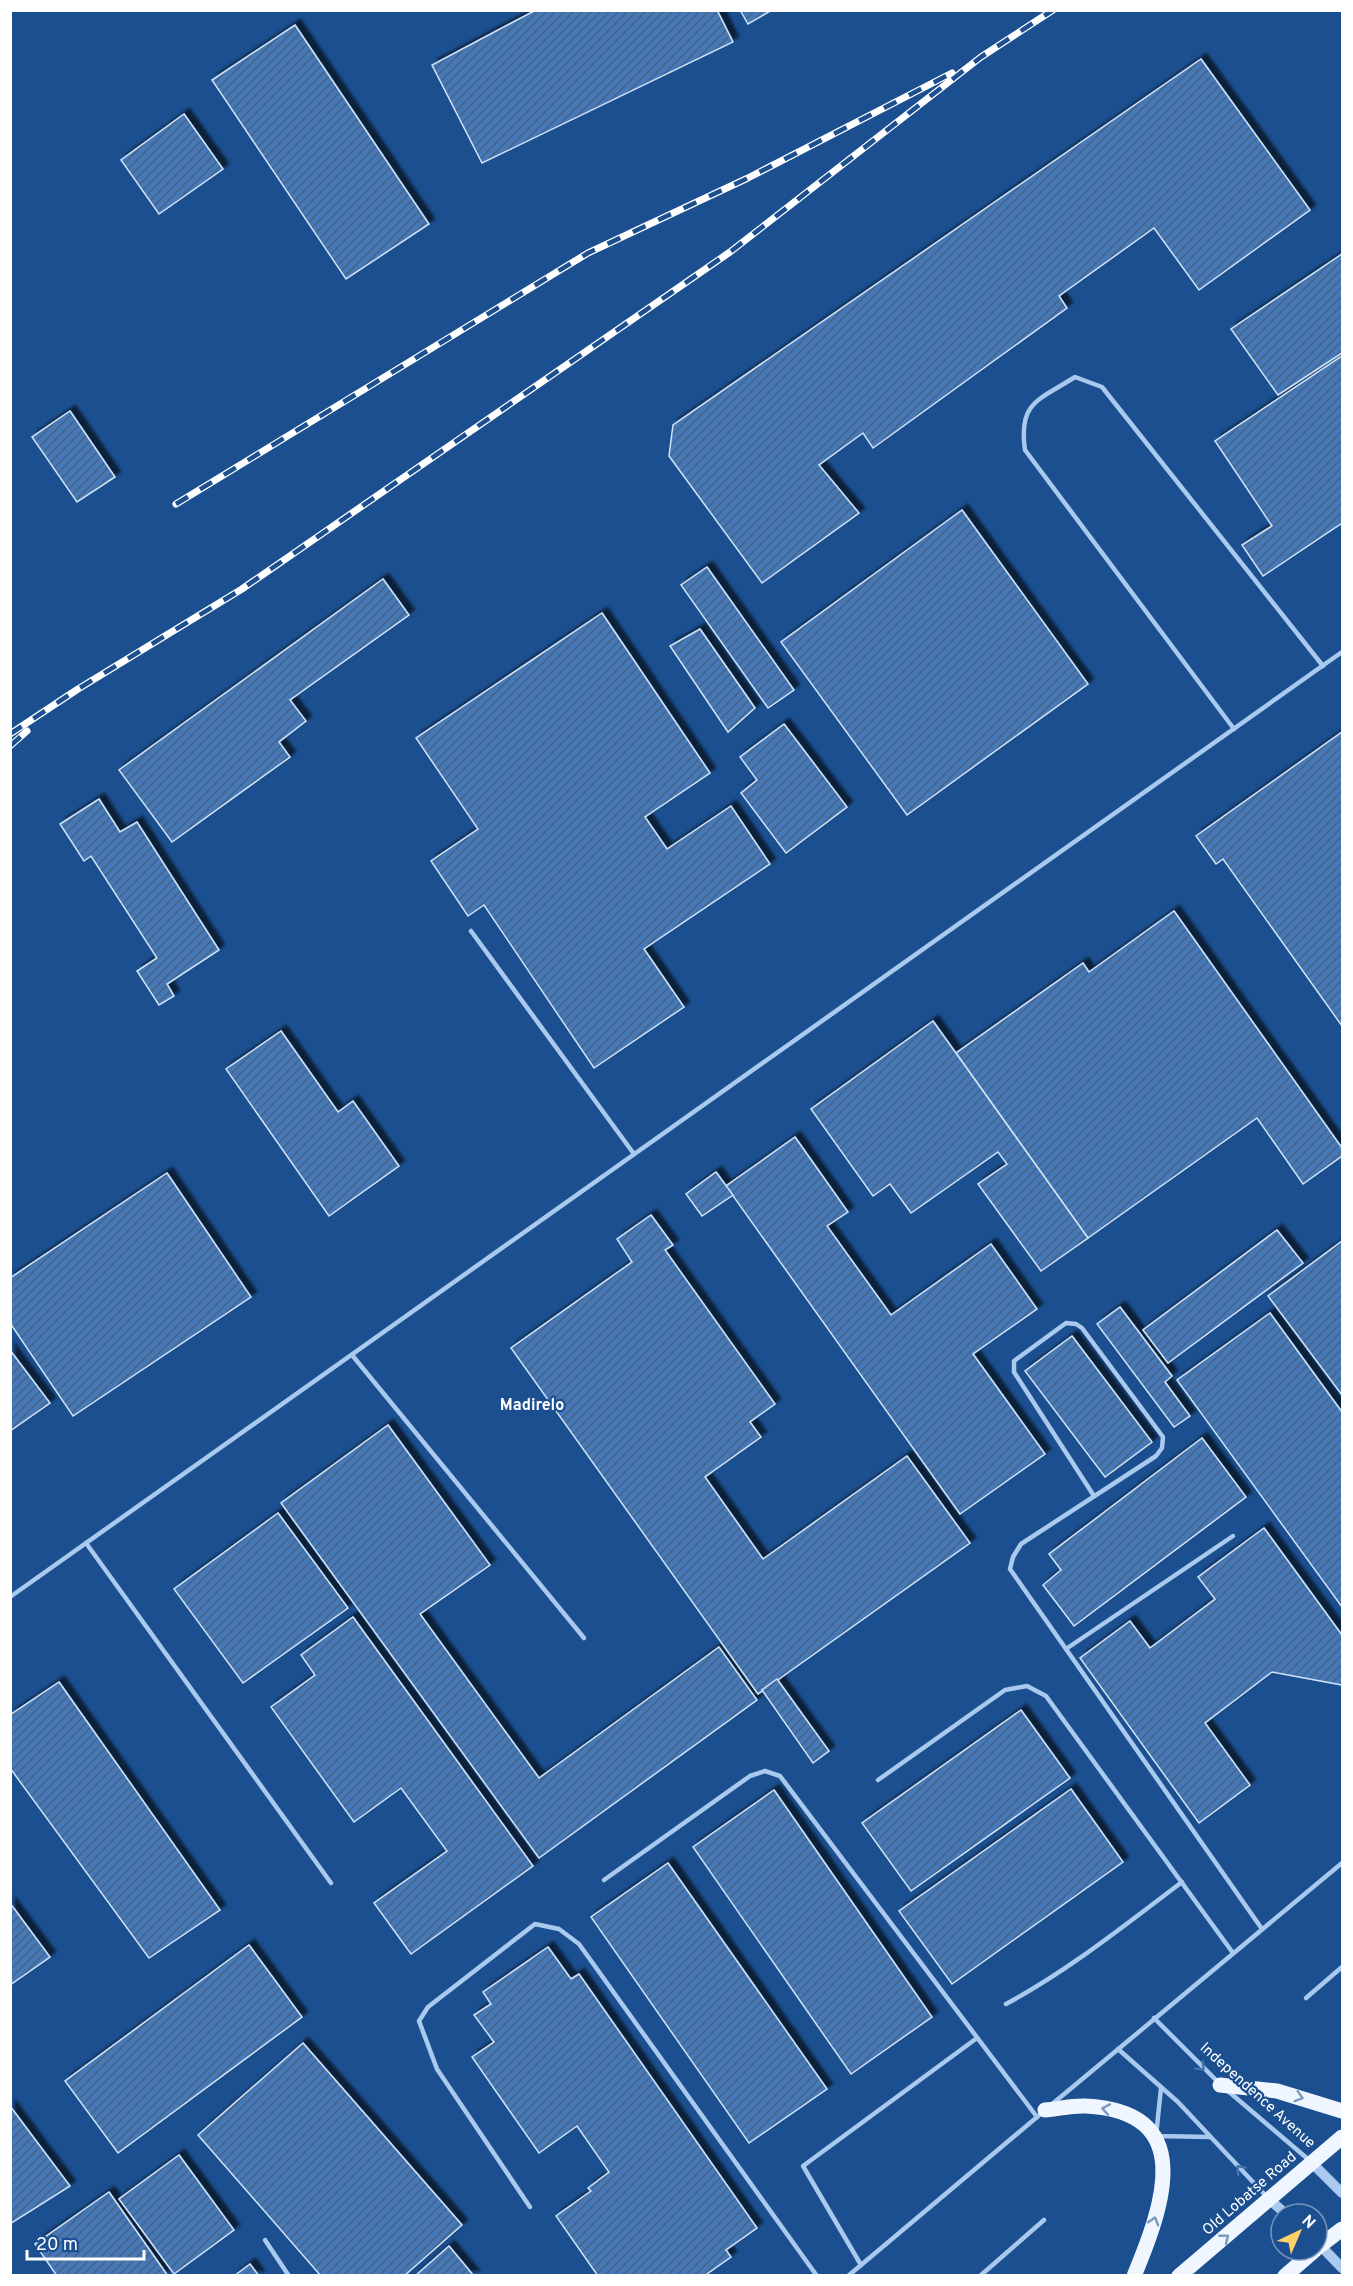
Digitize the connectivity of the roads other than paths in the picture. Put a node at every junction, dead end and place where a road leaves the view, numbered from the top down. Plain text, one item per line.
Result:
1 (1342, 652) edge
2 (1323, 666) junction
3 (1234, 729) junction
4 (471, 931) dead end
5 (634, 1154) junction
6 (352, 1354) junction
7 (1095, 1496) junction
8 (1233, 1536) dead end
9 (86, 1543) junction
10 (10, 1597) edge
11 (584, 1638) dead end
12 (1066, 1649) junction
13 (878, 1780) dead end
14 (1342, 1863) edge
15 (604, 1880) dead end
16 (1182, 1882) junction
17 (331, 1883) dead end
18 (1262, 1929) junction
19 (1233, 1953) junction
20 (1342, 1967) edge
21 (1306, 1998) dead end
22 (1006, 2004) dead end
23 (1154, 2018) junction
24 (977, 2038) junction
25 (1118, 2049) junction
26 (1220, 2085) junction
27 (1161, 2087) junction
28 (1342, 2111) edge
29 (1041, 2114) junction
30 (1156, 2136) junction
31 (1210, 2136) junction
32 (1342, 2137) edge
33 (1312, 2163) junction
34 (1342, 2193) edge
35 (1271, 2201) junction
36 (530, 2207) dead end
37 (1044, 2220) dead end
38 (1342, 2229) edge
39 (1329, 2238) edge
40 (265, 2240) dead end
41 (1329, 2257) edge
42 (1300, 2262) edge
43 (861, 2265) junction
44 (1342, 2268) edge
45 (290, 2276) edge
46 (818, 2276) edge
47 (848, 2276) edge
48 (980, 2276) edge
49 (1134, 2276) edge
50 (1179, 2276) edge
51 (1285, 2276) edge

1 - 2 lane
2 - 3 lane
2 - 3 lane
3 - 5 lane
4 - 5 lane
5 - 6 lane
6 - 9 lane
6 - 11 lane
7 - 7 lane
7 - 12 lane
8 - 12 lane
9 - 10 lane
9 - 17 lane
12 - 18 lane
13 - 16 lane
14 - 18 lane
15 - 24 lane
16 - 19 lane
16 - 22 lane
18 - 19 lane
19 - 23 lane
20 - 21 lane
23 - 25 lane
23 -> 26 lane, Independence Avenue
24 - 29 lane
24 - 43 lane
25 - 27 lane
25 - 29 lane
26 -> 28 main road
26 - 33 lane, Independence Avenue
27 - 30 lane
27 - 31 lane
30 -> 29 main road
29 - 43 lane
30 - 31 lane
49 -> 30 main road
35 -> 31 lane
32 - 33 main road, Old Lobatse Road
33 - 34 street, Independence Avenue
33 - 35 main road, Old Lobatse Road
50 -> 35 main road, Old Lobatse Road
36 - 46 lane
37 - 48 lane
38 - 39 main road
40 - 45 lane
41 - 44 street
42 - 51 main road
43 - 47 lane

